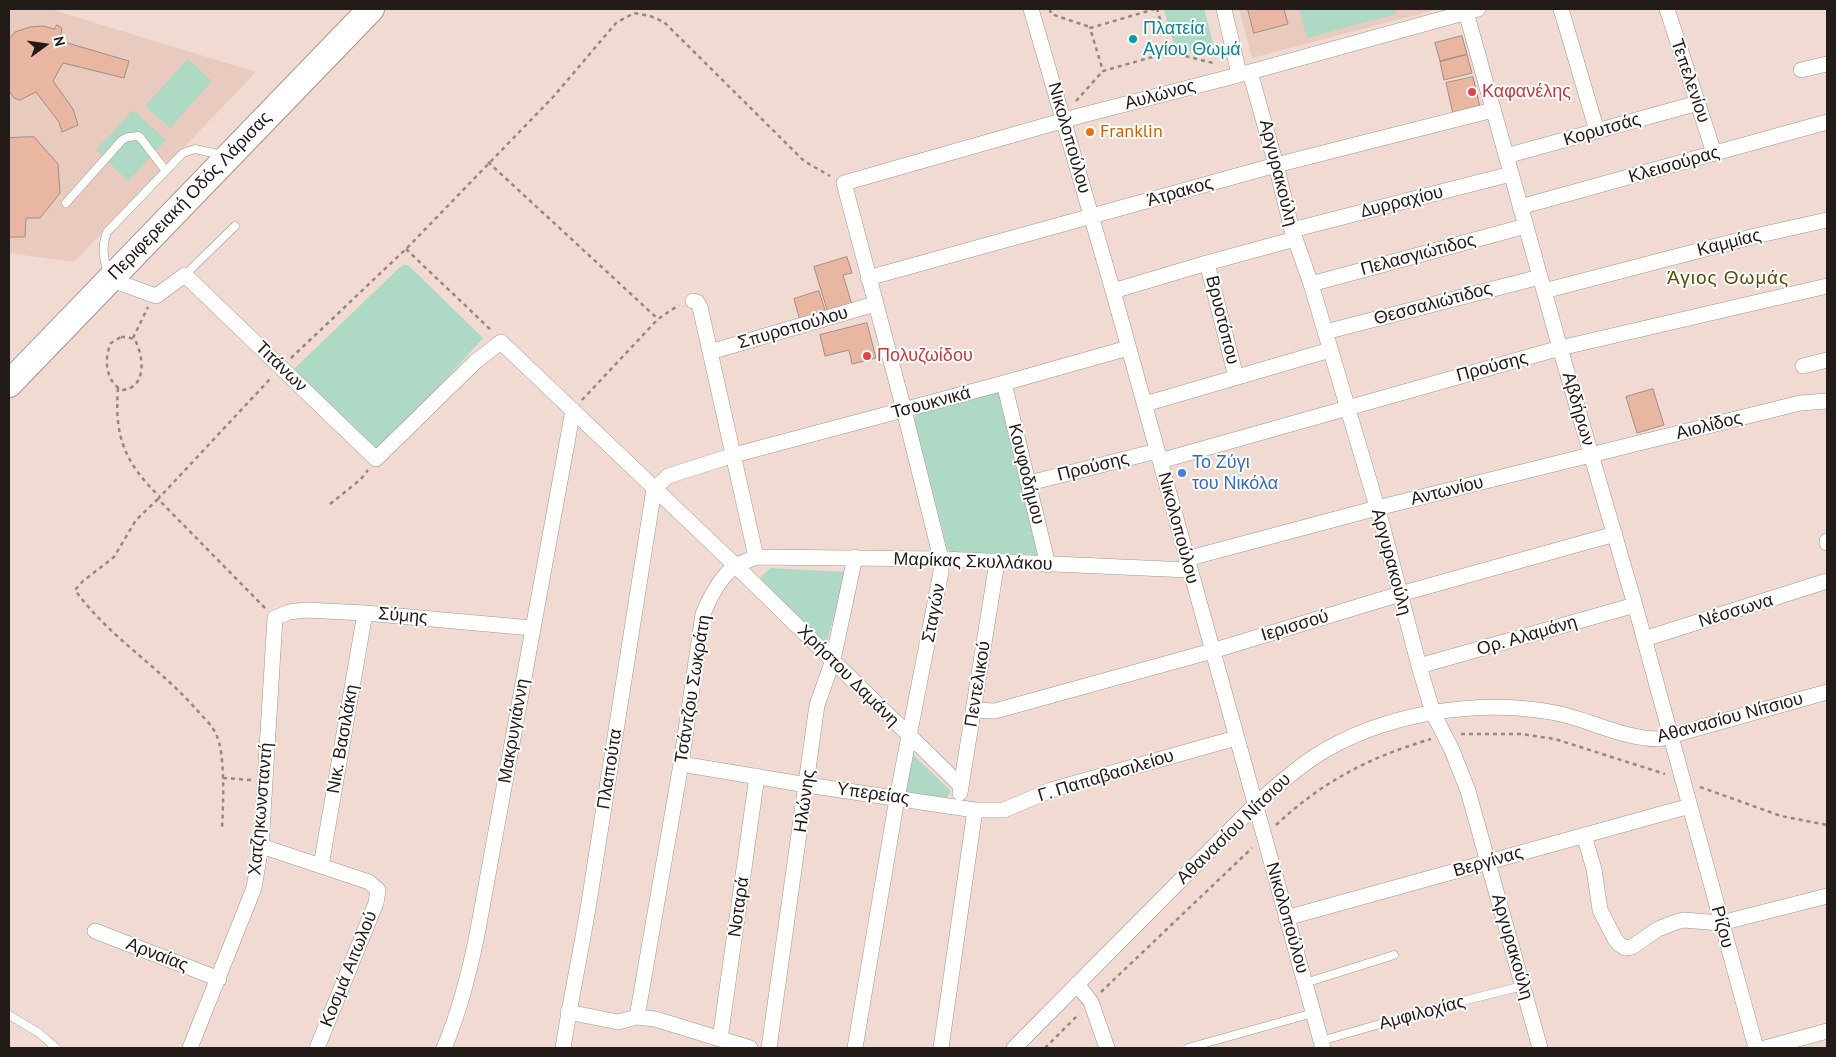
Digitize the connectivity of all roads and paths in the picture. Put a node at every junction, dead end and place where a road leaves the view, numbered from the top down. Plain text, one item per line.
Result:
1 (370, 9) edge
2 (1031, 9) edge
3 (1050, 9) edge
4 (1156, 9) edge
5 (1224, 9) edge
6 (1561, 9) edge
7 (1667, 9) edge
8 (1472, 10) edge
9 (1090, 28) junction
10 (1170, 52) junction
11 (1827, 64) edge
12 (1801, 70) dead end
13 (1103, 71) junction
14 (1245, 73) junction
15 (1217, 80) junction
16 (1698, 103) junction
17 (1493, 110) junction
18 (1071, 118) junction
19 (1827, 122) edge
20 (1597, 131) junction
21 (1714, 154) junction
22 (229, 156) junction
23 (1506, 156) junction
24 (488, 162) junction
25 (1276, 165) junction
26 (166, 171) junction
27 (1511, 174) junction
28 (844, 183) junction
29 (66, 203) dead end
30 (1520, 207) junction
31 (1092, 217) junction
32 (1827, 220) edge
33 (235, 226) dead end
34 (1526, 226) junction
35 (1294, 235) junction
36 (406, 249) junction
37 (1207, 263) junction
38 (185, 275) junction
39 (1540, 277) junction
40 (868, 278) junction
41 (109, 279) junction
42 (1311, 284) junction
43 (1827, 286) edge
44 (1113, 292) junction
45 (1544, 292) junction
46 (156, 296) junction
47 (693, 301) joint
48 (875, 304) junction
49 (658, 319) junction
50 (1325, 332) junction
51 (133, 338) junction
52 (501, 342) junction
53 (1128, 348) junction
54 (1560, 348) junction
55 (1330, 350) junction
56 (710, 352) junction
57 (1827, 360) edge
58 (281, 366) junction
59 (1803, 366) dead end
60 (1236, 377) junction
61 (1004, 383) junction
62 (9, 384) edge
63 (118, 388) junction
64 (1827, 401) edge
65 (1144, 404) junction
66 (1348, 407) junction
67 (573, 410) junction
68 (904, 410) junction
69 (734, 455) junction
70 (1158, 456) junction
71 (1592, 456) junction
72 (376, 459) junction
73 (1029, 483) junction
74 (654, 489) junction
75 (159, 498) junction
76 (330, 504) dead end
77 (1377, 508) junction
78 (1615, 534) junction
79 (756, 557) junction
80 (855, 557) junction
81 (941, 559) junction
82 (997, 562) junction
83 (1188, 564) junction
84 (1048, 565) junction
85 (736, 566) junction
86 (1827, 581) edge
87 (1400, 594) junction
88 (1635, 605) junction
89 (365, 613) junction
90 (275, 618) junction
91 (532, 628) junction
92 (1644, 639) junction
93 (1212, 651) junction
94 (833, 660) junction
95 (1419, 666) junction
96 (1827, 692) edge
97 (974, 710) junction
98 (1433, 714) junction
99 (1444, 736) junction
100 (1670, 736) junction
101 (910, 737) junction
102 (1236, 738) junction
103 (682, 764) junction
104 (757, 776) junction
105 (223, 778) junction
106 (1682, 780) junction
107 (264, 781) junction
108 (807, 785) junction
109 (961, 786) junction
110 (898, 798) junction
111 (1255, 804) junction
112 (1690, 806) junction
113 (958, 807) junction
114 (975, 810) junction
115 (1827, 825) edge
116 (222, 830) dead end
117 (1584, 835) junction
118 (1264, 836) junction
119 (261, 846) junction
120 (1488, 862) junction
121 (321, 866) junction
122 (1827, 896) edge
123 (1286, 918) junction
124 (1721, 924) junction
125 (95, 931) dead end
126 (1394, 955) dead end
127 (219, 979) junction
128 (1305, 983) junction
129 (1077, 984) junction
130 (1523, 986) junction
131 (1091, 1002) junction
132 (568, 1012) junction
133 (1313, 1013) junction
134 (9, 1015) edge
135 (637, 1017) junction
136 (1827, 1031) edge
137 (720, 1038) junction
138 (1322, 1045) edge
139 (56, 1048) edge
140 (190, 1048) edge
141 (317, 1048) edge
142 (444, 1048) edge
143 (563, 1048) edge
144 (750, 1048) edge
145 (770, 1048) edge
146 (855, 1048) edge
147 (940, 1048) edge
148 (1014, 1048) edge
149 (1045, 1048) edge
150 (1107, 1048) edge
151 (1188, 1048) edge
152 (1540, 1048) edge
153 (1756, 1048) edge
154 (1765, 1048) edge

1 - 22 highway, Περιφερειακή Οδός Λάρισας
2 - 18 street, Νικολοπούλου
3 - 9 path
4 - 9 path
4 - 10 path
5 - 14 street, Αργυρακούλη
6 - 20 street
7 - 16 street, Τεπελενίου
8 - 14 street, Αυλώνος
8 - 17 street, Αβδήρων
9 - 13 path
10 - 13 path
10 - 15 path
11 - 12 street
13 - 18 path
14 - 15 street, Αυλώνος
14 - 25 street, Αργυρακούλη
15 - 18 street, Αυλώνος
16 - 20 street, Κορυτσάς
16 - 21 street, Τεπελενίου
17 - 23 street, Αβδήρων
17 - 25 street, Άτρακος
18 - 28 street, Αυλώνος
18 - 31 street, Νικολοπούλου
19 - 21 street, Κλεισούρας
20 - 23 street, Κορυτσάς
21 - 30 street, Κλεισούρας
22 - 26 lane
22 - 41 highway, Περιφερειακή Οδός Λάρισας
23 - 27 street, Αβδήρων
24 - 28 path
24 - 36 path
24 - 49 path
25 - 31 street, Άτρακος
25 - 35 street, Αργυρακούλη
26 - 29 lane
26 - 41 lane
27 - 30 street, Αβδήρων
27 - 35 street, Δυρραχίου
28 - 40 street, Σταγών
30 - 34 street, Αβδήρων
31 - 40 street, Άτρακος
31 - 44 street, Νικολοπούλου
32 - 45 street, Καμμίας
33 - 38 lane
34 - 39 street, Αβδήρων
34 - 42 street, Πελασγιώτιδος
35 - 37 street, Δυρραχίου
35 - 42 street, Αργυρακούλη
36 - 52 path
36 - 58 path
37 - 44 street, Δυρραχίου
37 - 60 street, Βρυοτόπου
38 - 46 street
38 - 58 street, Τιτάνων
39 - 45 street, Αβδήρων
39 - 50 street, Θεσσαλιώτιδος
40 - 48 street, Σταγών
41 - 46 street
41 - 62 highway, Περιφερειακή Οδός Λάρισας
42 - 50 street, Αργυρακούλη
43 - 54 street, Προύσης
44 - 53 street, Νικολοπούλου
45 - 54 street, Αβδήρων
46 - 51 path
47 - 49 path
47 - 56 street
48 - 56 street, Σπυροπούλου
48 - 68 street, Σταγών
49 - 67 path
50 - 55 street, Αργυρακούλη
51 - 63 path
51 - 63 path
52 - 67 street, Χρήστου Δαμάνη
52 - 72 street
53 - 61 street, Τσουκνικά
53 - 65 street, Νικολοπούλου
54 - 66 street, Προύσης
54 - 71 street, Αβδήρων
55 - 60 street
55 - 66 street, Αργυρακούλη
56 - 69 street
57 - 59 street
58 - 72 street, Τιτάνων
58 - 75 path
60 - 65 street
61 - 68 street, Τσουκνικά
61 - 73 street, Κουφοδήμου
63 - 75 path
64 - 71 street, Αιολίδος
65 - 70 street, Νικολοπούλου
66 - 70 street, Προύσης
66 - 77 street, Αργυρακούλη
67 - 74 street, Χρήστου Δαμάνη
67 - 91 street, Μακρυγιάννη
68 - 69 street, Τσουκνικά
68 - 81 street, Σταγών
69 - 74 street, Τσουκνικά
69 - 79 street
70 - 73 street, Προύσης
70 - 83 street, Νικολοπούλου
71 - 77 street, Αντωνίου
71 - 78 street, Αβδήρων
72 - 76 path
73 - 84 street, Κουφοδήμου
74 - 85 street, Χρήστου Δαμάνη
74 - 132 street, Πλαπούτα
75 - 90 path
75 - 105 path
77 - 83 street, Αντωνίου
77 - 87 street, Αργυρακούλη
78 - 87 street, Ιερισσού
78 - 88 street, Αβδήρων
79 - 80 street, Μαρίκας Σκυλλάκου
79 - 85 street, Τσάντζου Σωκράτη
80 - 81 street, Μαρίκας Σκυλλάκου
80 - 94 street, Ηλώνης
81 - 82 street, Μαρίκας Σκυλλάκου
81 - 101 street, Σταγών
82 - 84 street, Μαρίκας Σκυλλάκου
82 - 97 street, Πεντελικού
83 - 84 street, Μαρίκας Σκυλλάκου
83 - 93 street, Νικολοπούλου
85 - 94 street, Χρήστου Δαμάνη
85 - 103 street, Τσάντζου Σωκράτη
86 - 92 street, Νέσσωνα
87 - 93 street, Ιερισσού
87 - 95 street, Αργυρακούλη
88 - 92 street, Αβδήρων
88 - 95 street, Ορ. Αλαμάνη
89 - 90 street, Σύμης
89 - 91 street, Σύμης
89 - 121 street, Νικ. Βασιλάκη
90 - 107 street, Χατζηκωνσταντή
91 - 142 street, Μακρυγιάννη
92 - 100 street, Αβδήρων
93 - 97 street, Ιερισσού
93 - 102 street, Νικολοπούλου
94 - 101 street, Χρήστου Δαμάνη
94 - 108 street, Ηλώνης
95 - 98 street, Αργυρακούλη
96 - 100 street, Αθανασίου Νίτσιου
97 - 109 street, Πεντελικού
98 - 99 street, Αργυρακούλη
98 - 100 street, Αθανασίου Νίτσιου
98 - 111 street, Αθανασίου Νίτσιου
99 - 106 path
99 - 118 path
99 - 120 street, Αργυρακούλη
100 - 106 street, Αβδήρων
101 - 109 street, Χρήστου Δαμάνη
101 - 110 street, Σταγών
102 - 111 street, Νικολοπούλου
102 - 114 street, Γ. Παπαβασιλείου
103 - 104 street, Υπερείας
103 - 135 street, Τσάντζου Σωκράτη
104 - 108 street, Υπερείας
104 - 137 street, Νοταρά
105 - 107 path
105 - 116 path
106 - 112 street, Αβδήρων
106 - 115 path
107 - 119 street, Χατζηκωνσταντή
108 - 110 street, Υπερείας
108 - 145 street, Ηλώνης
109 - 113 street, Πεντελικού
110 - 113 street, Υπερείας
110 - 146 street, Σταγών
111 - 118 street, Νικολοπούλου
111 - 129 street, Αθανασίου Νίτσιου
112 - 117 street, Βεργίνας
112 - 124 street, Ρίζου
113 - 114 street, Υπερείας
114 - 147 street
117 - 120 street, Βεργίνας
117 - 124 street
118 - 123 street, Νικολοπούλου
118 - 131 path
119 - 121 street
119 - 127 street, Χατζηκωνσταντή
120 - 123 street, Βεργίνας
120 - 130 street, Αργυρακούλη
121 - 141 street, Κοσμά Αιτωλού
122 - 124 street
123 - 128 street, Νικολοπούλου
124 - 153 street, Ρίζου
125 - 127 street, Αρναίας
126 - 128 lane
127 - 140 street, Χατζηκωνσταντή
128 - 133 street, Νικολοπούλου
129 - 131 street
129 - 148 street, Αθανασίου Νίτσιου
130 - 138 lane, Αμφιλοχίας
130 - 152 street, Αργυρακούλη
131 - 149 path
131 - 150 street
132 - 135 street
132 - 143 street, Πλαπούτα
133 - 138 street, Νικολοπούλου
133 - 151 lane
134 - 139 lane
135 - 137 street
136 - 154 street
137 - 144 street

